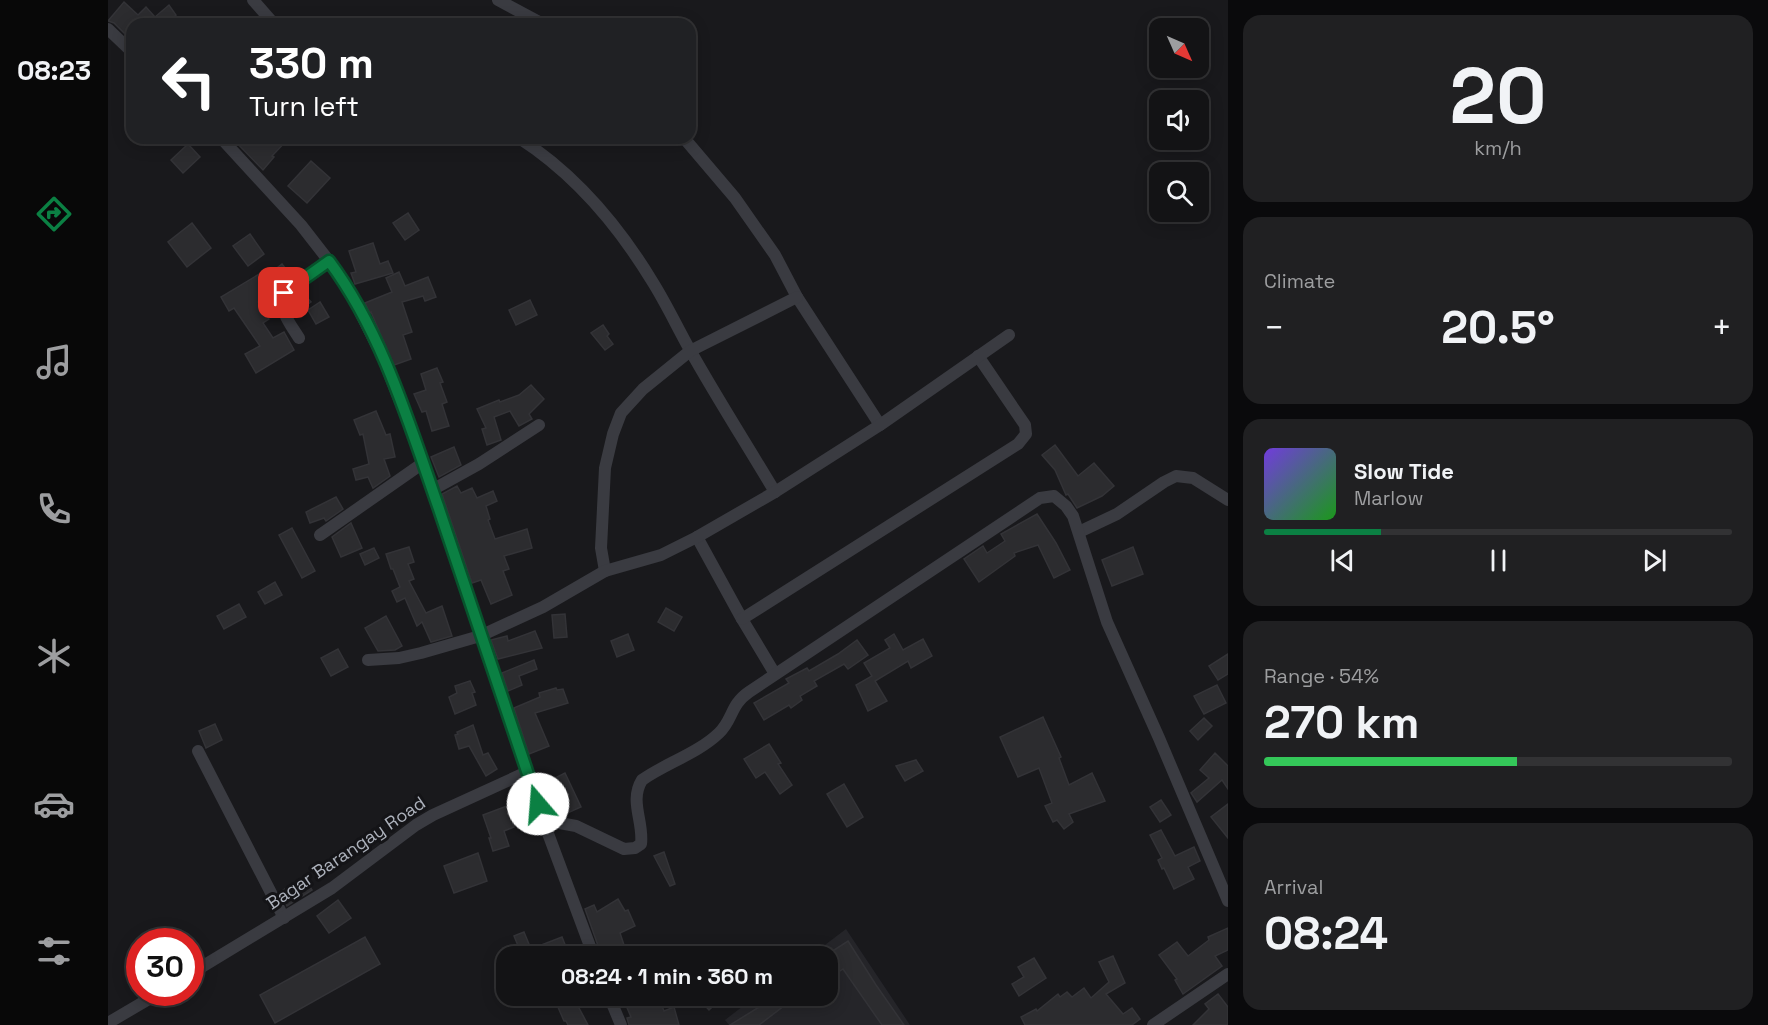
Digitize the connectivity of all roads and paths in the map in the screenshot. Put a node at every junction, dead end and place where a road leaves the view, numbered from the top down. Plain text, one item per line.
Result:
1 (253, 0) edge
2 (498, 0) edge
3 (269, 18) edge
4 (529, 18) edge
5 (108, 29) edge
6 (126, 46) edge
7 (227, 144) edge
8 (528, 144) edge
9 (689, 144) edge
10 (329, 261) junction
11 (796, 297) junction
12 (1010, 335) dead end
13 (299, 339) dead end
14 (690, 351) junction
15 (978, 356) junction
16 (539, 425) dead end
17 (880, 425) junction
18 (423, 463) junction
19 (432, 490) junction
20 (775, 492) junction
21 (1228, 500) edge
22 (1079, 532) junction
23 (320, 536) dead end
24 (698, 537) junction
25 (605, 571) junction
26 (742, 619) junction
27 (480, 636) junction
28 (368, 660) dead end
29 (775, 674) junction
30 (198, 751) dead end
31 (527, 772) junction
32 (543, 820) junction
33 (1228, 901) edge
34 (284, 918) junction
35 (590, 946) edge
36 (204, 966) edge
37 (1228, 974) edge
38 (137, 1006) edge
39 (613, 1006) edge
40 (108, 1023) edge
41 (621, 1025) edge
42 (1153, 1025) edge

1 - 3 street
2 - 4 street
5 - 6 street
7 - 10 street
8 - 14 street
9 - 11 street
10 - 13 street
10 - 18 street
11 - 14 street
11 - 17 street
12 - 15 street
14 - 20 street
14 - 25 street
15 - 17 street
15 - 26 street
16 - 19 street
17 - 20 street
18 - 19 street
18 - 23 street
19 - 27 street
20 - 24 street
21 - 22 street
22 - 29 street
22 - 33 street
24 - 25 street
24 - 26 street
25 - 27 street
26 - 29 street
27 - 28 street
27 - 31 street
29 - 32 street
30 - 34 street
31 - 32 street
31 - 34 street, Bagar Barangay Road
32 - 35 street
34 - 36 street, Bagar Barangay Road
37 - 42 street
38 - 40 street
39 - 41 street

